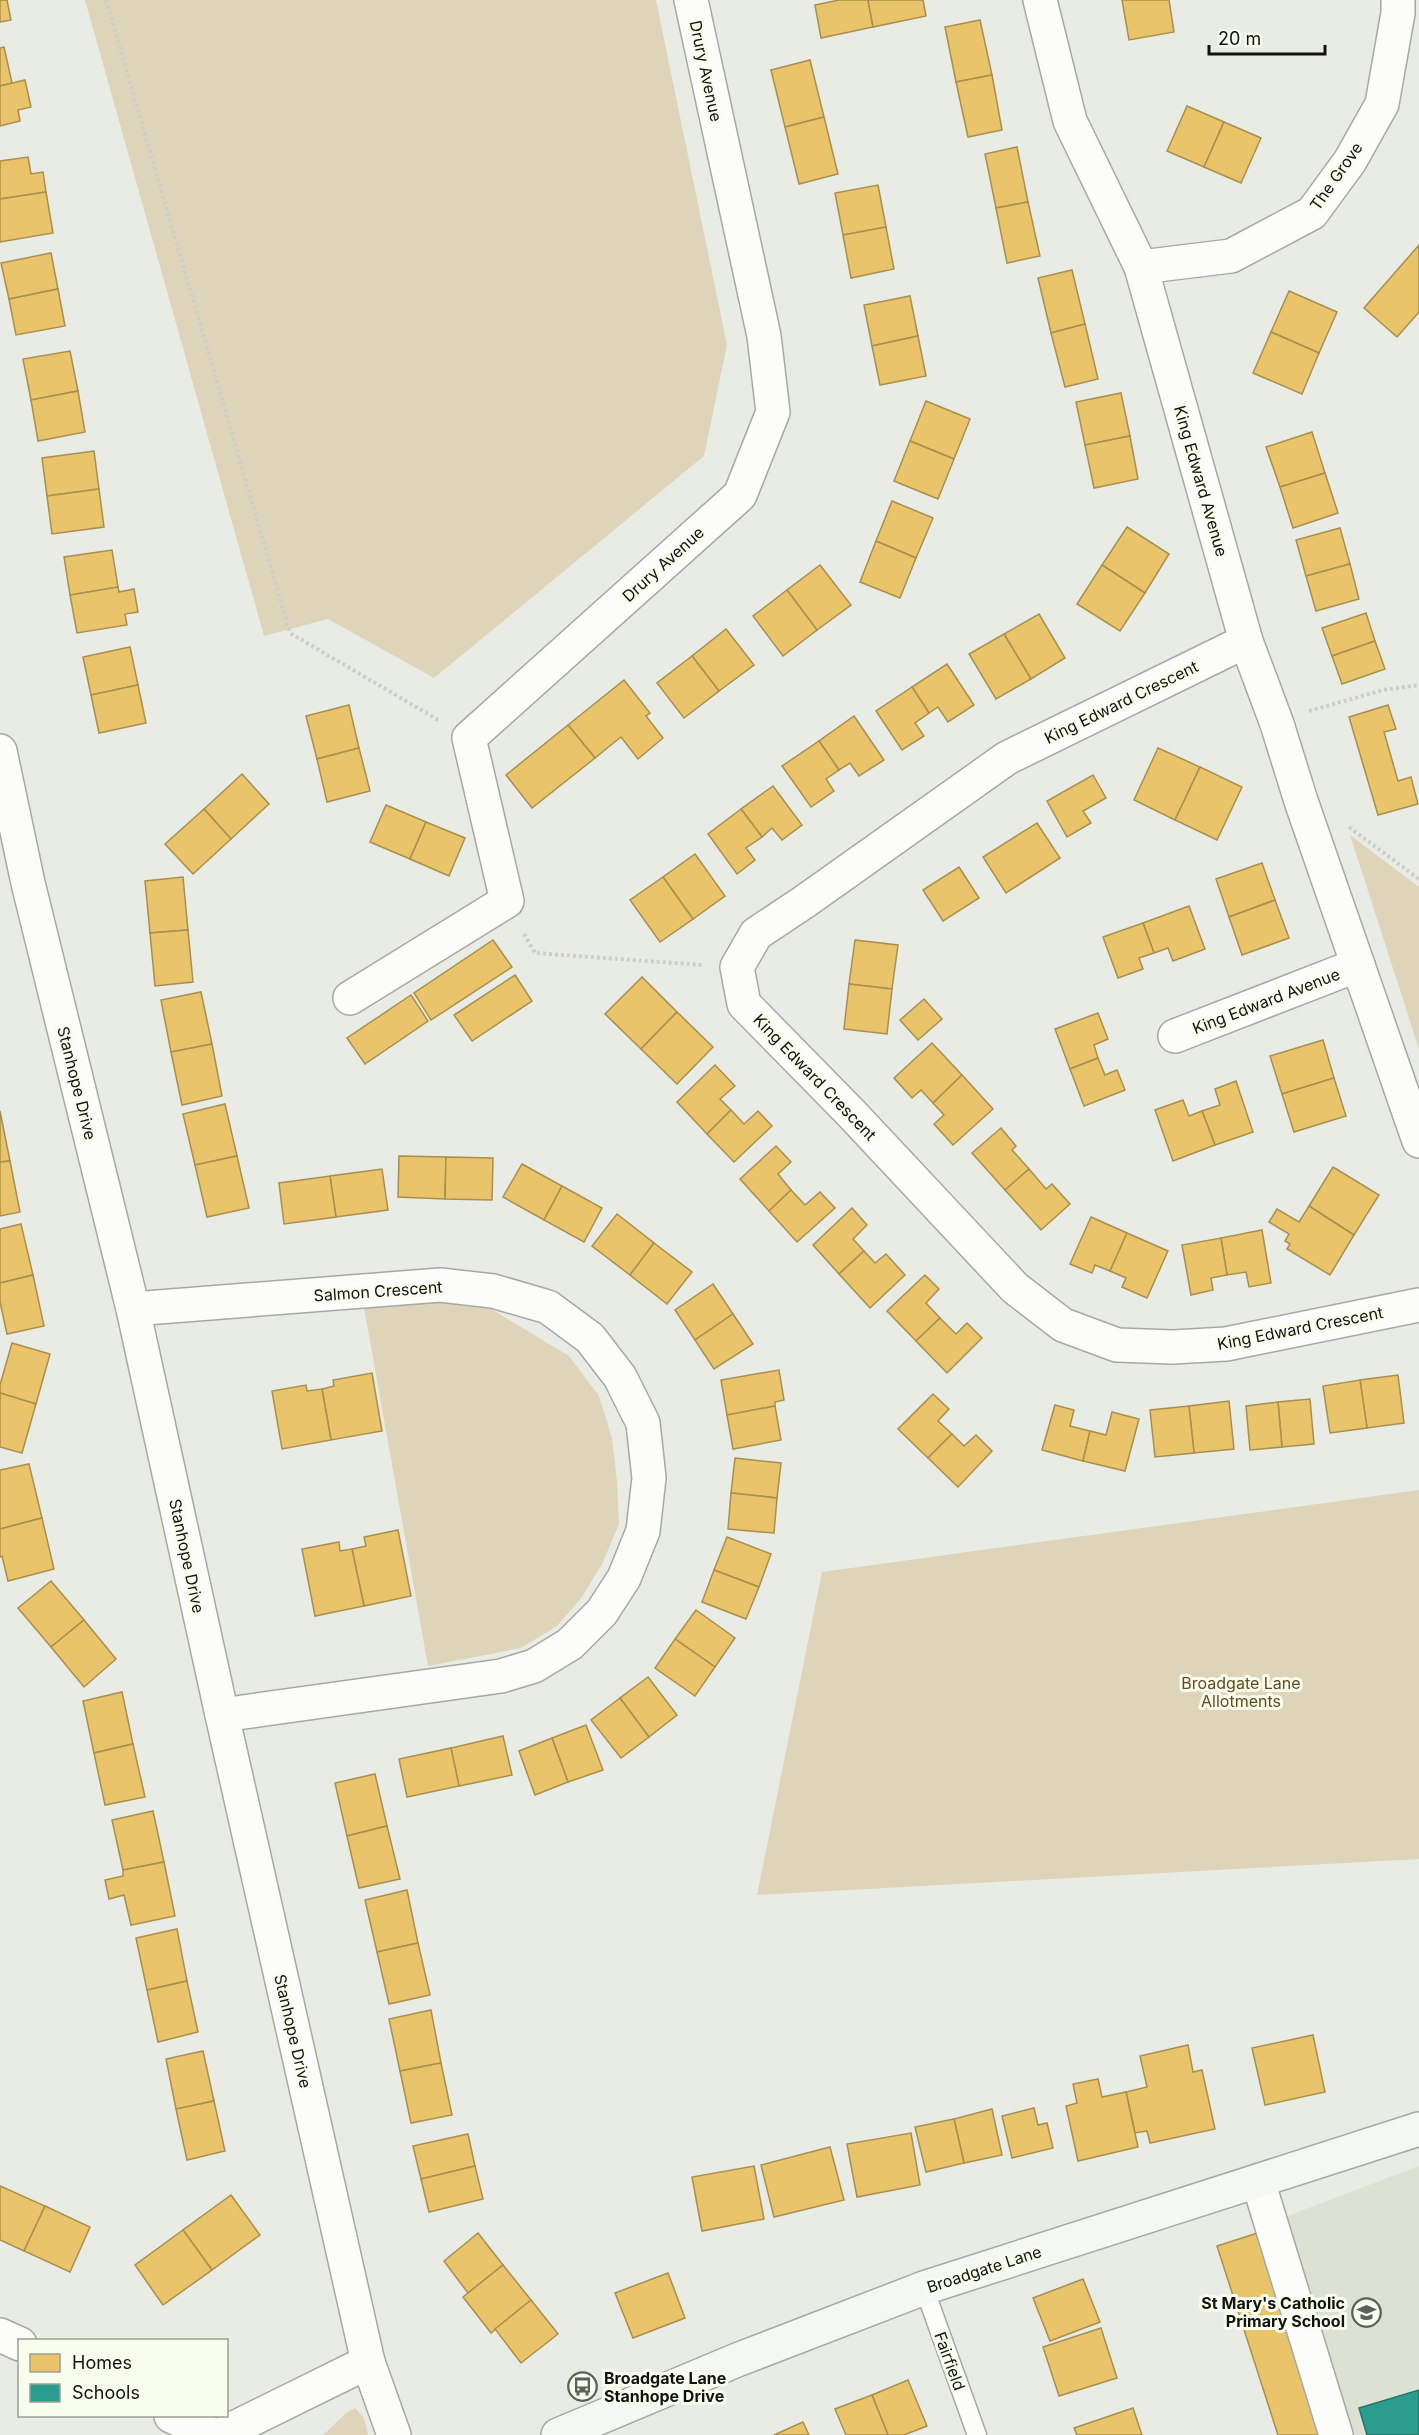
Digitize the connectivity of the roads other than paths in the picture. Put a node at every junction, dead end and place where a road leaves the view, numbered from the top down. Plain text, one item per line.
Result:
1 (691, 0) edge
2 (1040, 0) edge
3 (1398, 0) edge
4 (1141, 267) junction
5 (1246, 641) junction
6 (0, 751) edge
7 (1358, 965) junction
8 (350, 998) dead end
9 (1175, 1036) dead end
10 (1419, 1141) edge
11 (1419, 1305) edge
12 (133, 1309) junction
13 (222, 1715) junction
14 (1419, 2129) edge
15 (1258, 2181) junction
16 (924, 2288) junction
17 (0, 2335) edge
18 (18, 2343) edge
19 (368, 2362) junction
20 (175, 2417) edge
21 (213, 2435) edge
22 (220, 2435) edge
23 (394, 2435) edge
24 (558, 2435) edge
25 (977, 2435) edge
26 (1336, 2435) edge

1 - 8 street, Drury Avenue
2 - 4 street, King Edward Avenue
3 - 4 street, The Grove
4 - 5 street, King Edward Avenue
5 - 7 street, King Edward Avenue
5 - 11 street, King Edward Crescent
6 - 12 street, Stanhope Drive
7 - 9 street, King Edward Avenue
7 - 10 street, King Edward Avenue
12 - 13 street, Stanhope Drive
12 - 13 street, Salmon Crescent
13 - 19 street, Stanhope Drive
14 - 15 street, Broadgate Lane
15 - 16 street, Broadgate Lane
15 - 26 street
16 - 24 street, Broadgate Lane
16 - 25 lane, Fairfield
17 - 18 street
19 - 22 street
19 - 23 street, Stanhope Drive
20 - 21 street

